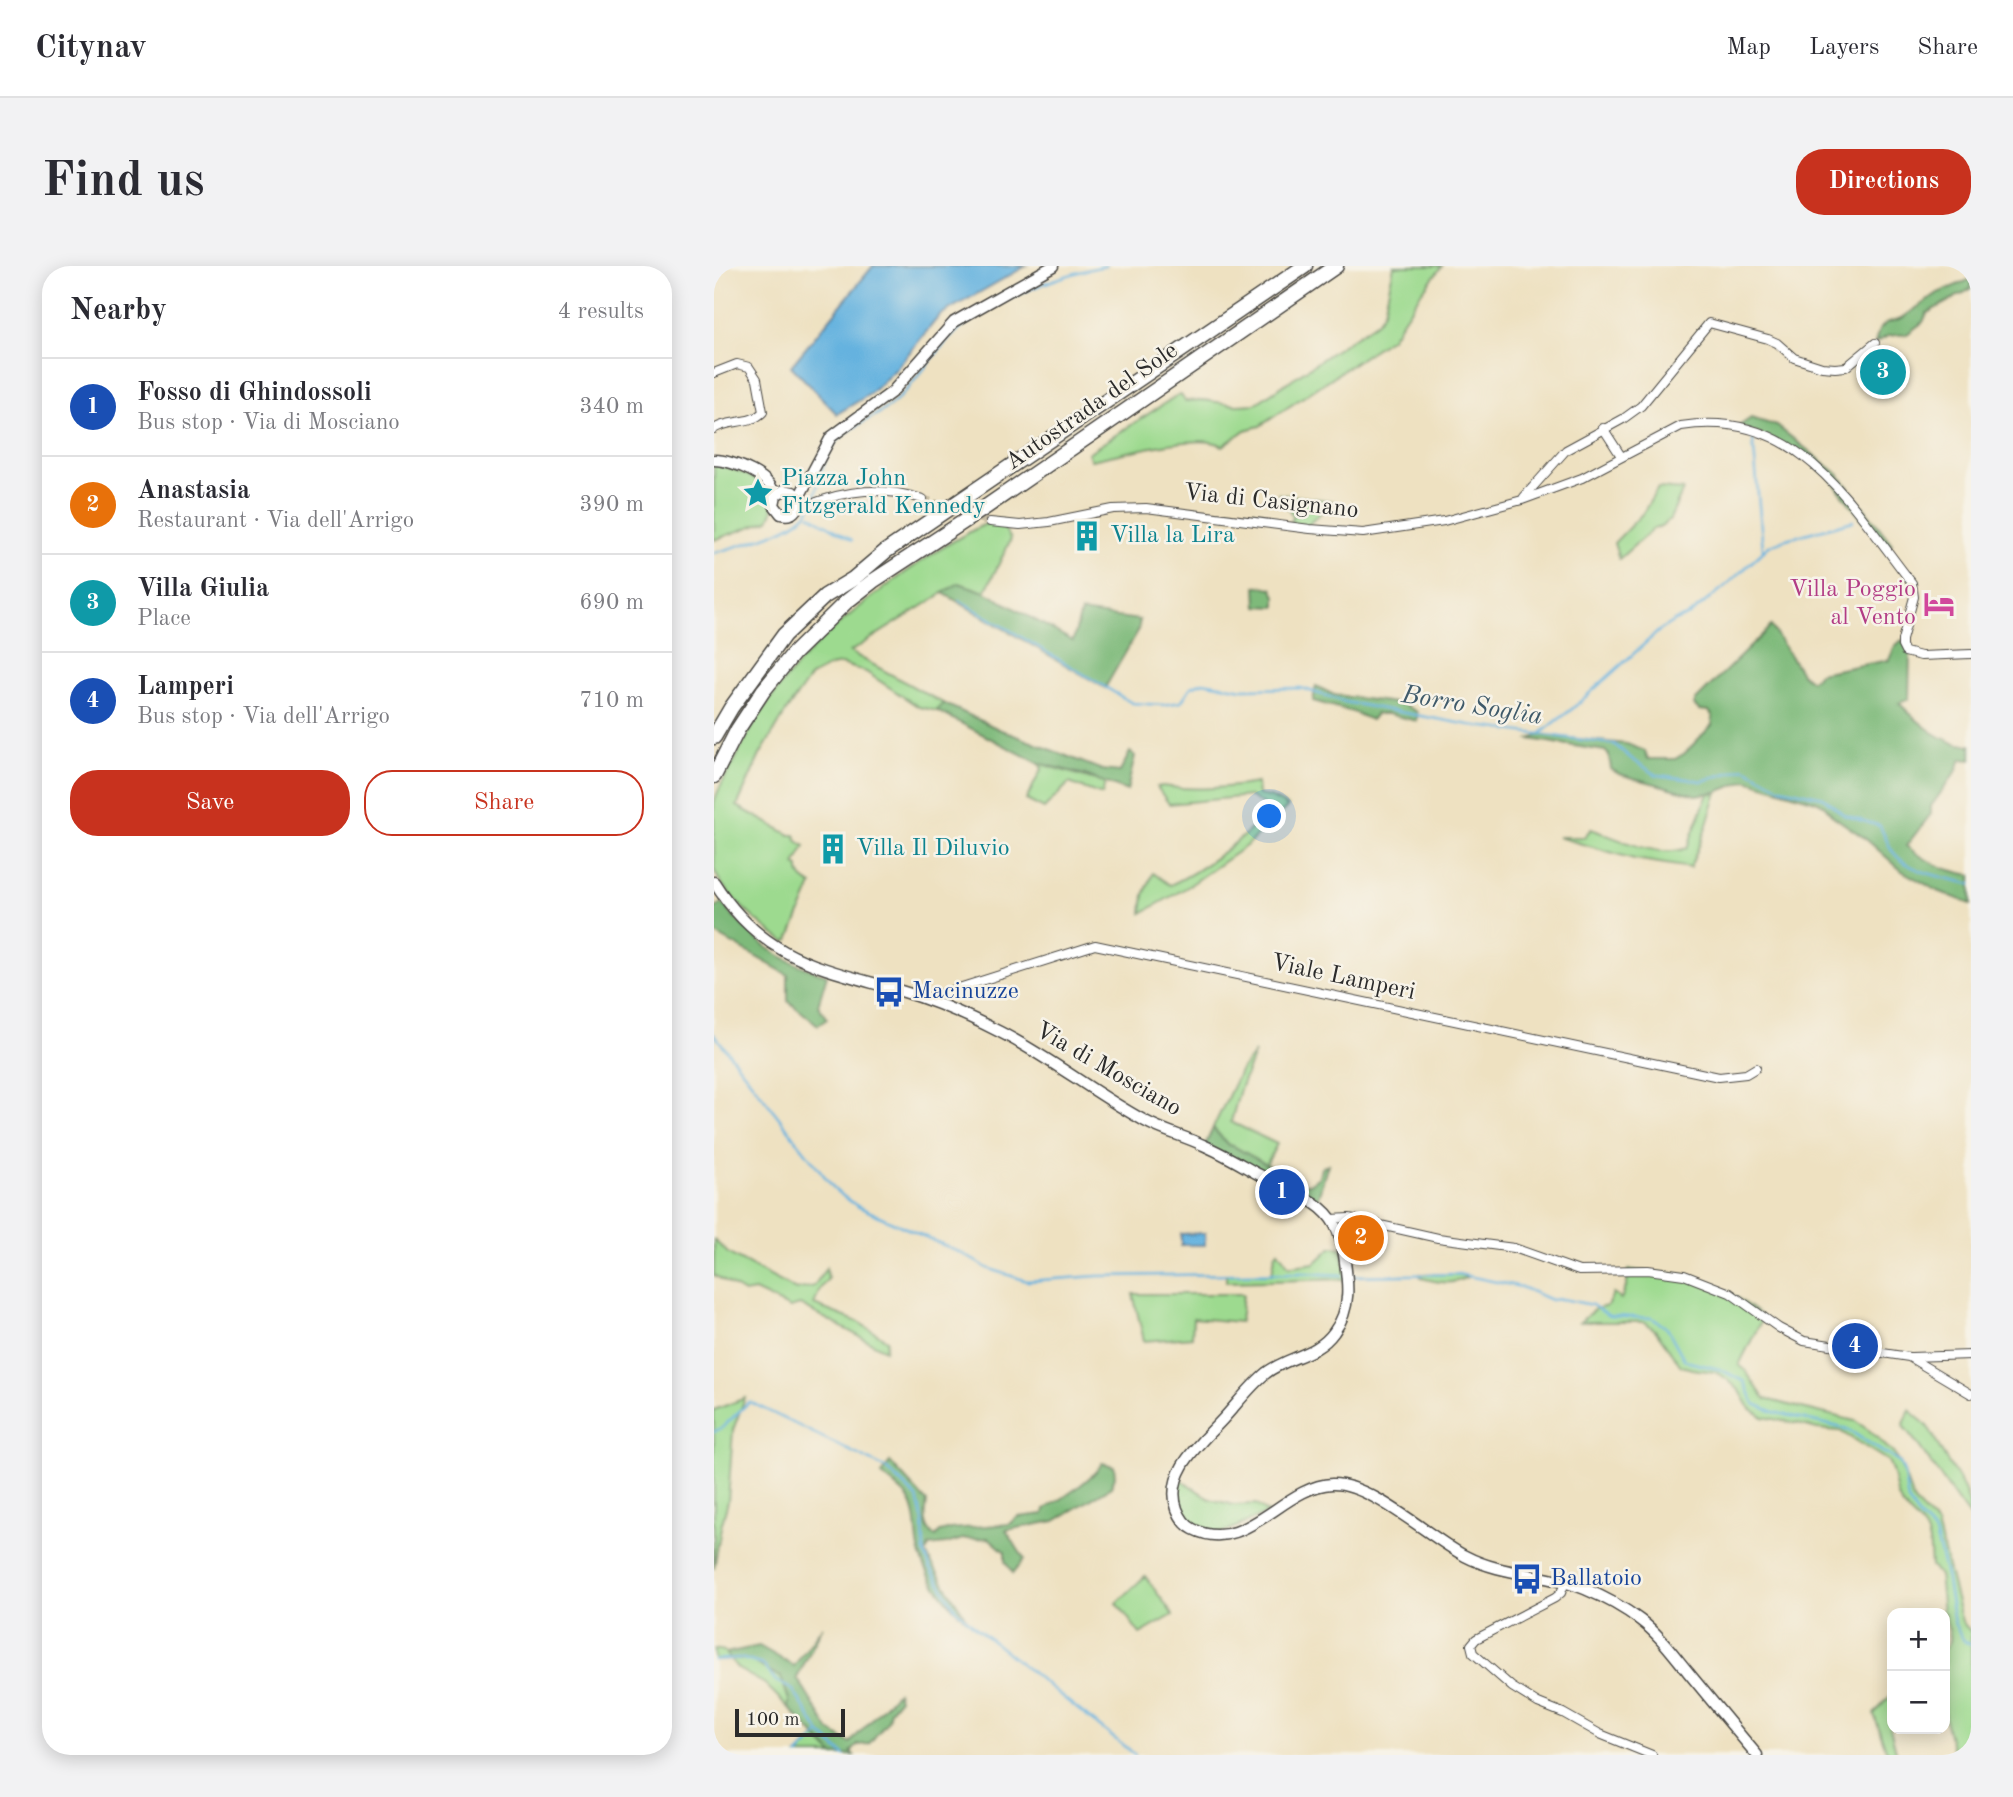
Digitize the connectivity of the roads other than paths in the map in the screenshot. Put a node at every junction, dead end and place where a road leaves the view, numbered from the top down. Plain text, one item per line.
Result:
1 (1052, 266) edge
2 (1305, 266) edge
3 (1336, 266) edge
4 (1875, 343) dead end
5 (714, 373) edge
6 (1604, 428) junction
7 (714, 429) edge
8 (1621, 456) junction
9 (714, 460) edge
10 (765, 480) junction
11 (923, 499) tunnel mouth
12 (1522, 499) junction
13 (774, 500) junction
14 (796, 500) junction
15 (990, 522) tunnel mouth
16 (1971, 654) edge
17 (714, 737) edge
18 (714, 776) edge
19 (714, 881) edge
20 (924, 999) junction
21 (1756, 1068) dead end
22 (1332, 1219) junction
23 (1971, 1355) edge
24 (1909, 1357) junction
25 (1971, 1394) edge
26 (1565, 1582) junction
27 (1652, 1755) edge
28 (1757, 1755) edge

1 - 14 main road
2 - 17 highway, Autostrada del Sole
3 - 18 highway, Autostrada del Sole
4 - 6 street
5 - 7 street
6 - 8 street
6 - 12 street
8 - 12 street, Via di Casignano
8 - 16 street, Via di Casignano
9 - 10 main road
10 - 13 main road
10 - 14 main road
11 - 14 street
12 - 15 street, Via di Casignano
13 - 14 main road
13 - 14 main road
19 - 20 main road, Via di Mosciano
20 - 21 street, Viale Lamperi
20 - 22 main road, Via di Mosciano
22 - 24 street
22 - 26 main road
23 - 24 street
24 - 25 street
26 - 27 street
26 - 28 main road

